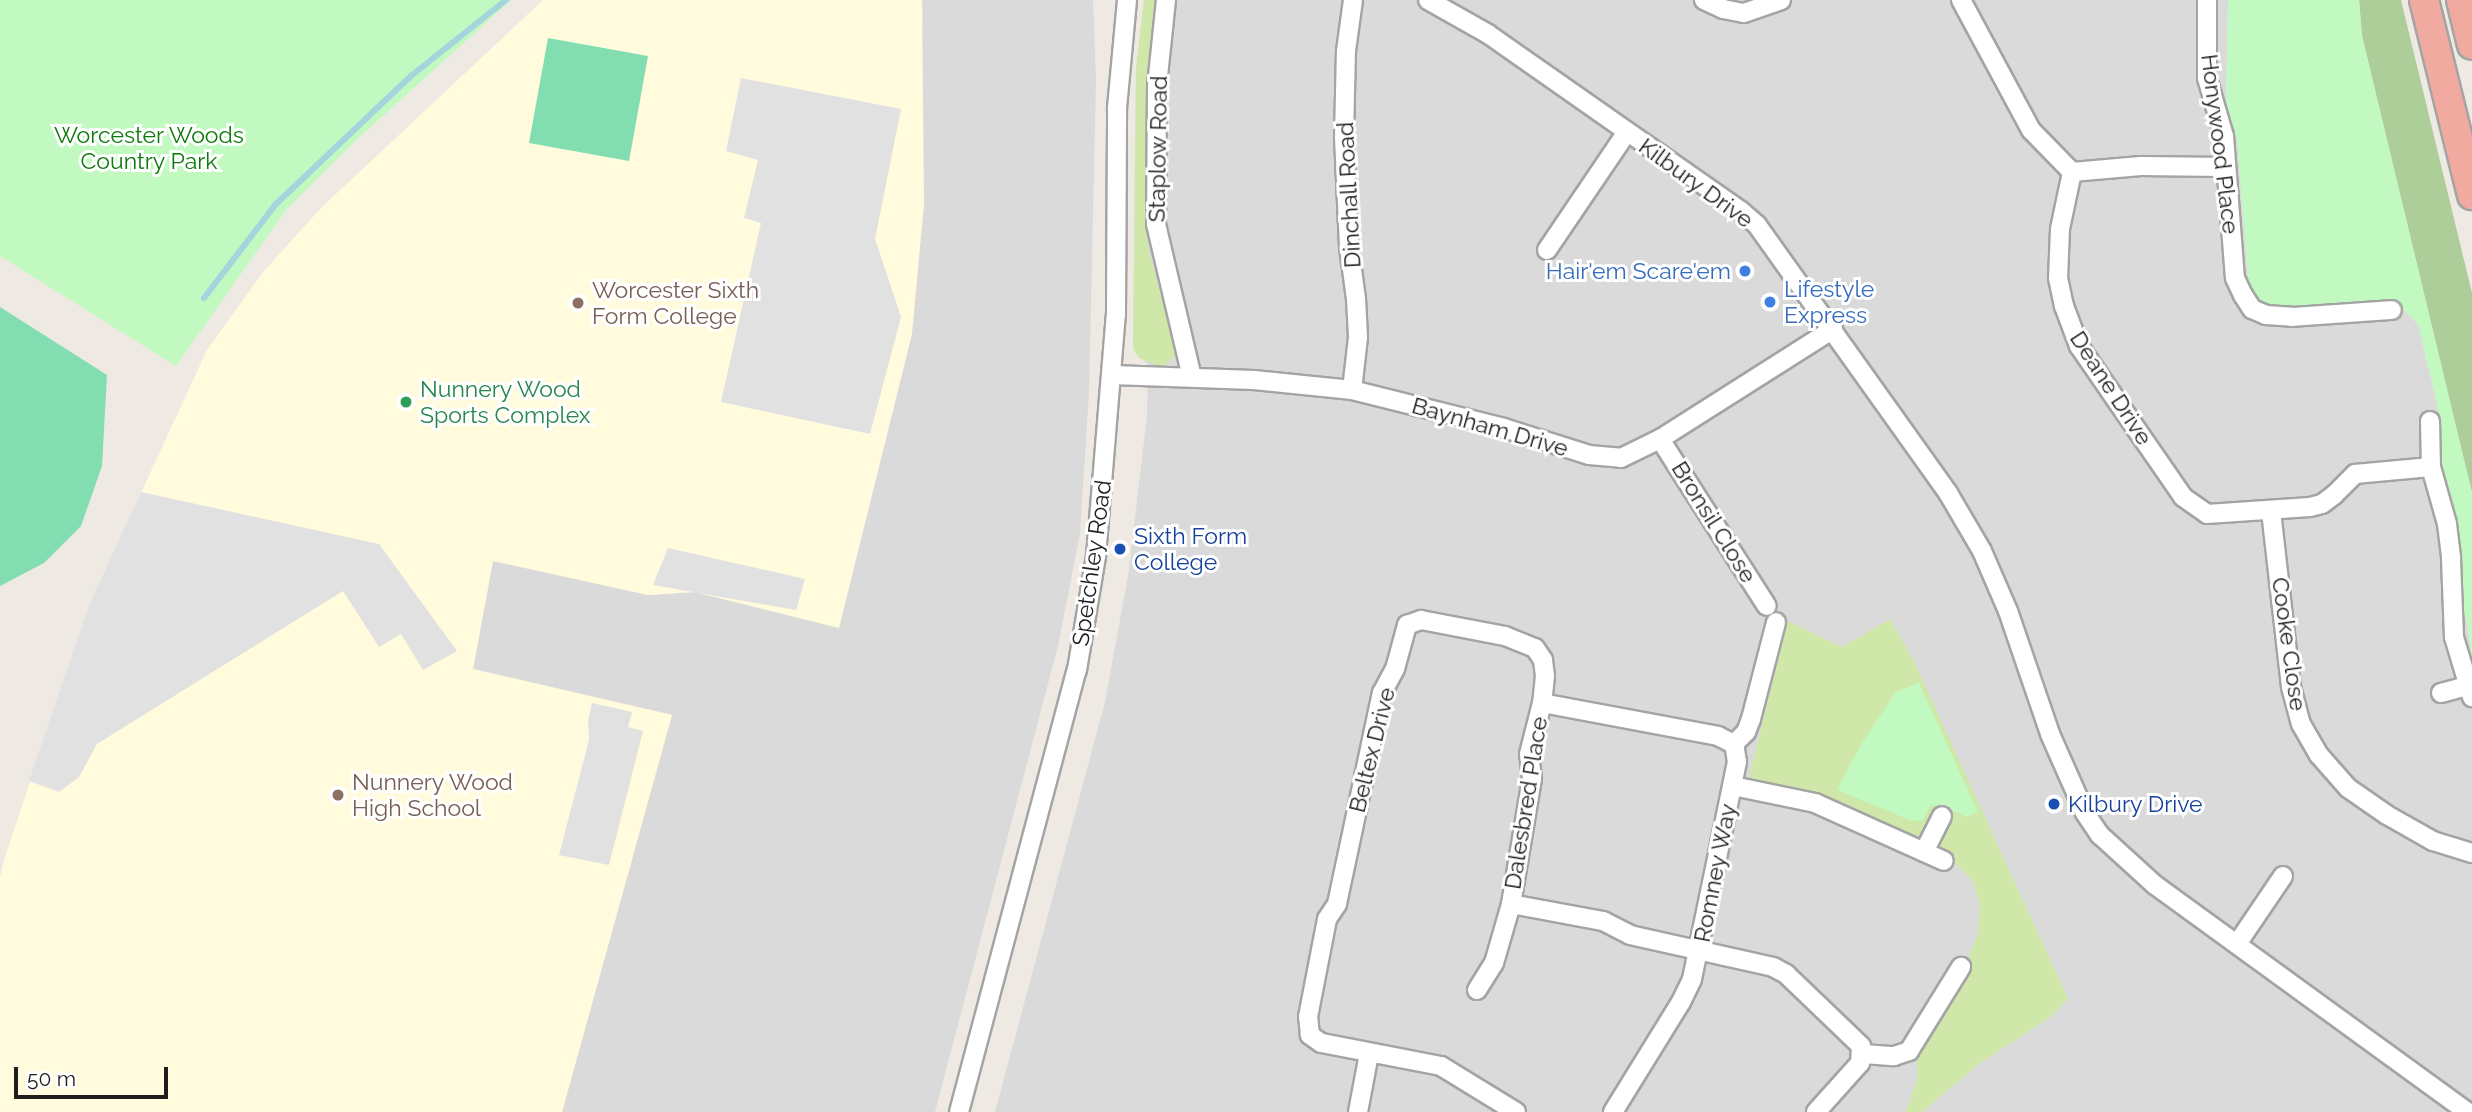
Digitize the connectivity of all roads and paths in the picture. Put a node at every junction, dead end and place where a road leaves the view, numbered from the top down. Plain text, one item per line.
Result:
1 (1127, 0) edge
2 (1166, 0) edge
3 (1353, 0) edge
4 (1428, 0) edge
5 (1704, 0) edge
6 (1781, 0) edge
7 (1961, 0) edge
8 (2207, 0) edge
9 (2424, 0) edge
10 (2461, 0) edge
11 (2472, 45) edge
12 (1627, 132) junction
13 (2224, 167) junction
14 (2072, 172) junction
15 (2472, 195) edge
16 (1547, 250) dead end
17 (2392, 310) dead end
18 (1833, 329) junction
19 (1112, 375) junction
20 (1192, 377) junction
21 (1352, 390) junction
22 (2430, 421) dead end
23 (1660, 439) junction
24 (2431, 467) junction
25 (2271, 510) junction
26 (2441, 692) dead end
27 (2470, 692) edge
28 (1542, 703) junction
29 (1734, 744) junction
30 (1733, 786) junction
31 (1942, 817) dead end
32 (1924, 852) junction
33 (2472, 853) edge
34 (1944, 861) dead end
35 (2283, 876) dead end
36 (1511, 904) junction
37 (2237, 944) junction
38 (1699, 950) junction
39 (1961, 967) dead end
40 (1477, 990) dead end
41 (1369, 1054) junction
42 (1863, 1054) junction
43 (959, 1112) edge
44 (1358, 1112) edge
45 (1516, 1112) edge
46 (1613, 1112) edge
47 (1816, 1112) edge
48 (2468, 1112) edge

1 - 19 street, Spetchley Road
2 - 20 street, Staplow Road
3 - 21 street, Dinchall Road
4 - 12 street, Kilbury Drive
5 - 6 street
7 - 14 street
8 - 13 street, Honywood Place
9 - 15 highway
10 - 11 highway
12 - 16 street
12 - 18 street, Kilbury Drive
13 - 14 street
13 - 17 street, Honywood Place
14 - 25 street, Deane Drive
18 - 23 street, Baynham Drive
18 - 37 street, Kilbury Drive
19 - 20 street, Baynham Drive
19 - 43 street, Spetchley Road
20 - 21 street, Baynham Drive
21 - 23 street, Baynham Drive
22 - 24 street
23 - 29 street, Bronsil Close
24 - 25 street, Deane Drive
24 - 27 street
25 - 33 street, Cooke Close
26 - 27 street
28 - 29 street
28 - 36 street, Dalesbred Place
28 - 41 street, Beltex Drive
29 - 30 street, Romney Way
30 - 32 street
30 - 38 street, Romney Way
31 - 32 street
32 - 34 street
35 - 37 street
36 - 38 street, Dalesbred Place
36 - 40 street, Dalesbred Place
37 - 48 street, Kilbury Drive
38 - 42 street, Dalesbred Place
38 - 46 street, Romney Way
39 - 42 street
41 - 44 street
41 - 45 street, Beltex Drive
42 - 47 street

